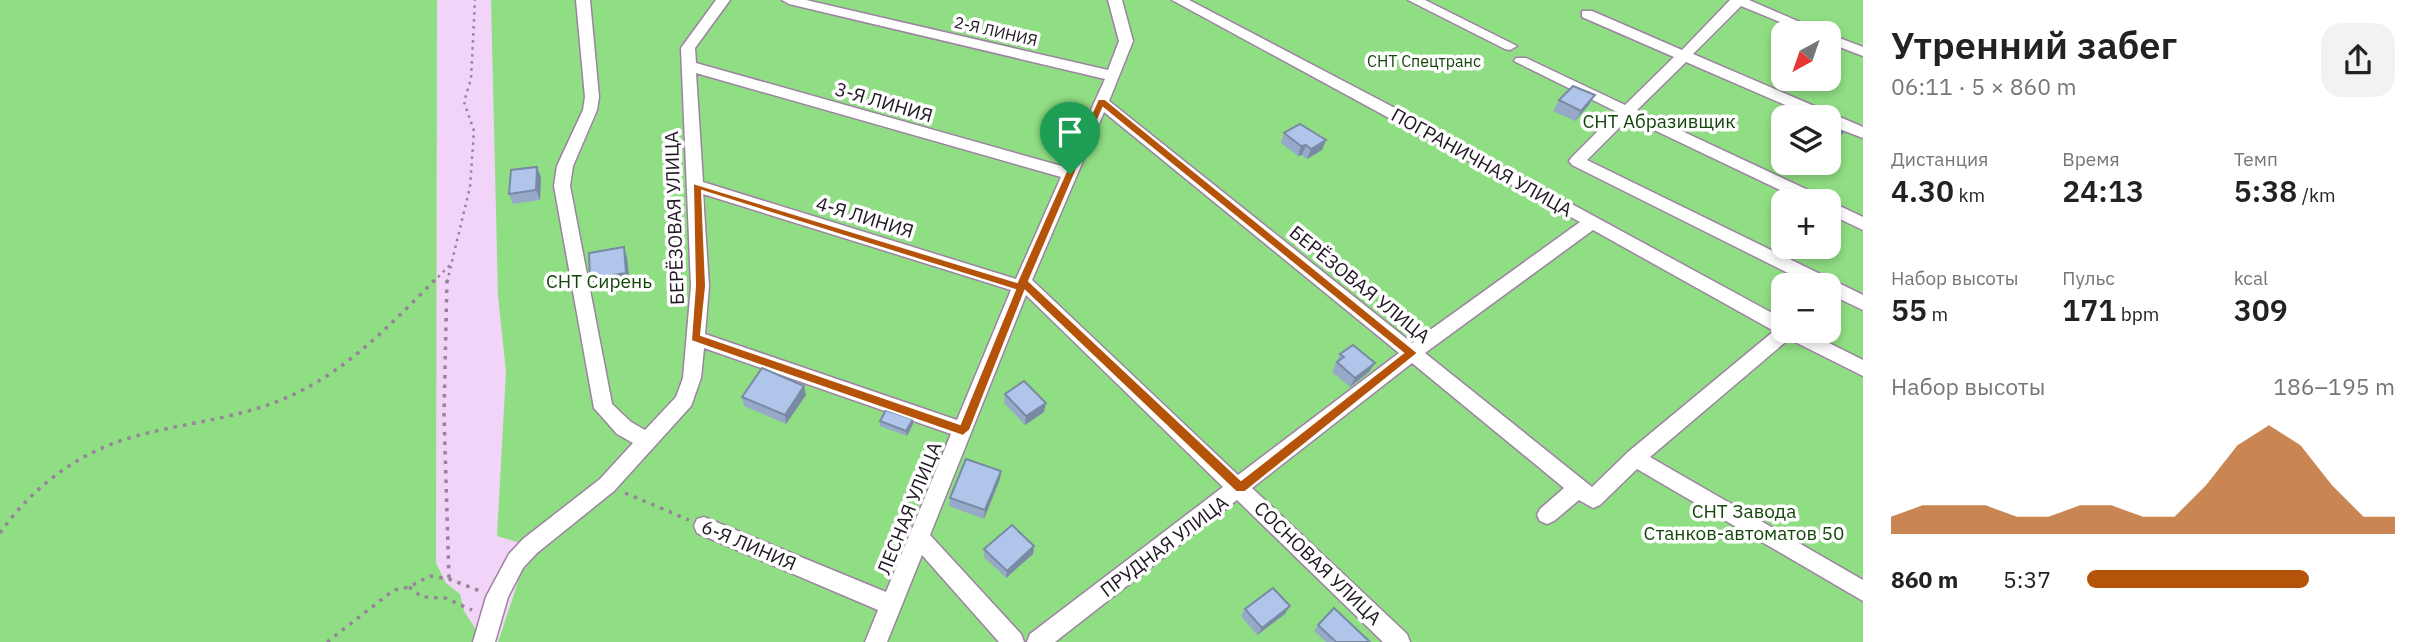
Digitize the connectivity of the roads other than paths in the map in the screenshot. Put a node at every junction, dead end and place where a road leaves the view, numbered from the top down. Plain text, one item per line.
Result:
1 (583, 0) edge
2 (723, 0) edge
3 (789, 0) edge
4 (1115, 0) edge
5 (1179, 0) edge
6 (1415, 0) edge
7 (1738, 0) edge
8 (1587, 14) dead end
9 (1789, 21) edge
10 (1841, 43) edge
11 (1510, 46) dead end
12 (1863, 52) edge
13 (1684, 56) junction
14 (1521, 61) dead end
15 (689, 66) junction
16 (1113, 76) junction
17 (1101, 102) junction
18 (1797, 105) edge
19 (1630, 112) junction
20 (1841, 124) edge
21 (1863, 133) edge
22 (1070, 174) junction
23 (697, 186) junction
24 (1792, 189) edge
25 (1841, 213) edge
26 (1592, 222) junction
27 (1863, 224) edge
28 (1802, 273) edge
29 (1022, 285) junction
30 (1841, 292) edge
31 (1863, 303) edge
32 (1771, 320) edge
33 (695, 338) junction
34 (1771, 343) edge
35 (1814, 343) edge
36 (1412, 353) junction
37 (1863, 369) edge
38 (963, 430) junction
39 (648, 443) junction
40 (1636, 458) junction
41 (1240, 488) junction
42 (1586, 493) junction
43 (1548, 515) dead end
44 (704, 526) road end
45 (920, 538) junction
46 (1863, 592) edge
47 (892, 605) junction
48 (484, 642) edge
49 (876, 642) edge
50 (1013, 642) edge
51 (1038, 642) edge
52 (1399, 642) edge

1 - 39 street
2 - 15 street, БЕРЁЗОВАЯ УЛИЦА
3 - 16 street, 2-Я ЛИНИЯ
4 - 16 street, ЛЕСНАЯ УЛИЦА
5 - 26 street, ПОГРАНИЧНАЯ УЛИЦА
6 - 11 street
7 - 9 street
7 - 13 street
8 - 13 street
10 - 12 street
13 - 18 street
13 - 19 street
14 - 19 street
15 - 22 street, 3-Я ЛИНИЯ
15 - 23 street, БЕРЁЗОВАЯ УЛИЦА
16 - 17 street, ЛЕСНАЯ УЛИЦА
17 - 22 street, ЛЕСНАЯ УЛИЦА
17 - 36 street, БЕРЁЗОВАЯ УЛИЦА
19 - 24 street
19 - 28 street
20 - 21 street
22 - 29 street, ЛЕСНАЯ УЛИЦА
23 - 29 street, 4-Я ЛИНИЯ
23 - 33 street, БЕРЁЗОВАЯ УЛИЦА
25 - 27 street
26 - 32 street, ПОГРАНИЧНАЯ УЛИЦА
26 - 36 street, ПРУДНАЯ УЛИЦА
29 - 38 street, ЛЕСНАЯ УЛИЦА
29 - 41 street, СОСНОВАЯ УЛИЦА
30 - 31 street
33 - 38 street
33 - 39 street, БЕРЁЗОВАЯ УЛИЦА
34 - 40 street
35 - 37 street, ПОГРАНИЧНАЯ УЛИЦА
36 - 41 street, ПРУДНАЯ УЛИЦА
36 - 42 street, БЕРЁЗОВАЯ УЛИЦА
38 - 45 street, ЛЕСНАЯ УЛИЦА
39 - 48 street, БЕРЁЗОВАЯ УЛИЦА
40 - 42 street
40 - 46 street
41 - 51 street, ПРУДНАЯ УЛИЦА
41 - 52 street, СОСНОВАЯ УЛИЦА
42 - 43 street
44 - 47 street, 6-Я ЛИНИЯ
45 - 47 street, ЛЕСНАЯ УЛИЦА
45 - 50 street
47 - 49 street, ЛЕСНАЯ УЛИЦА

